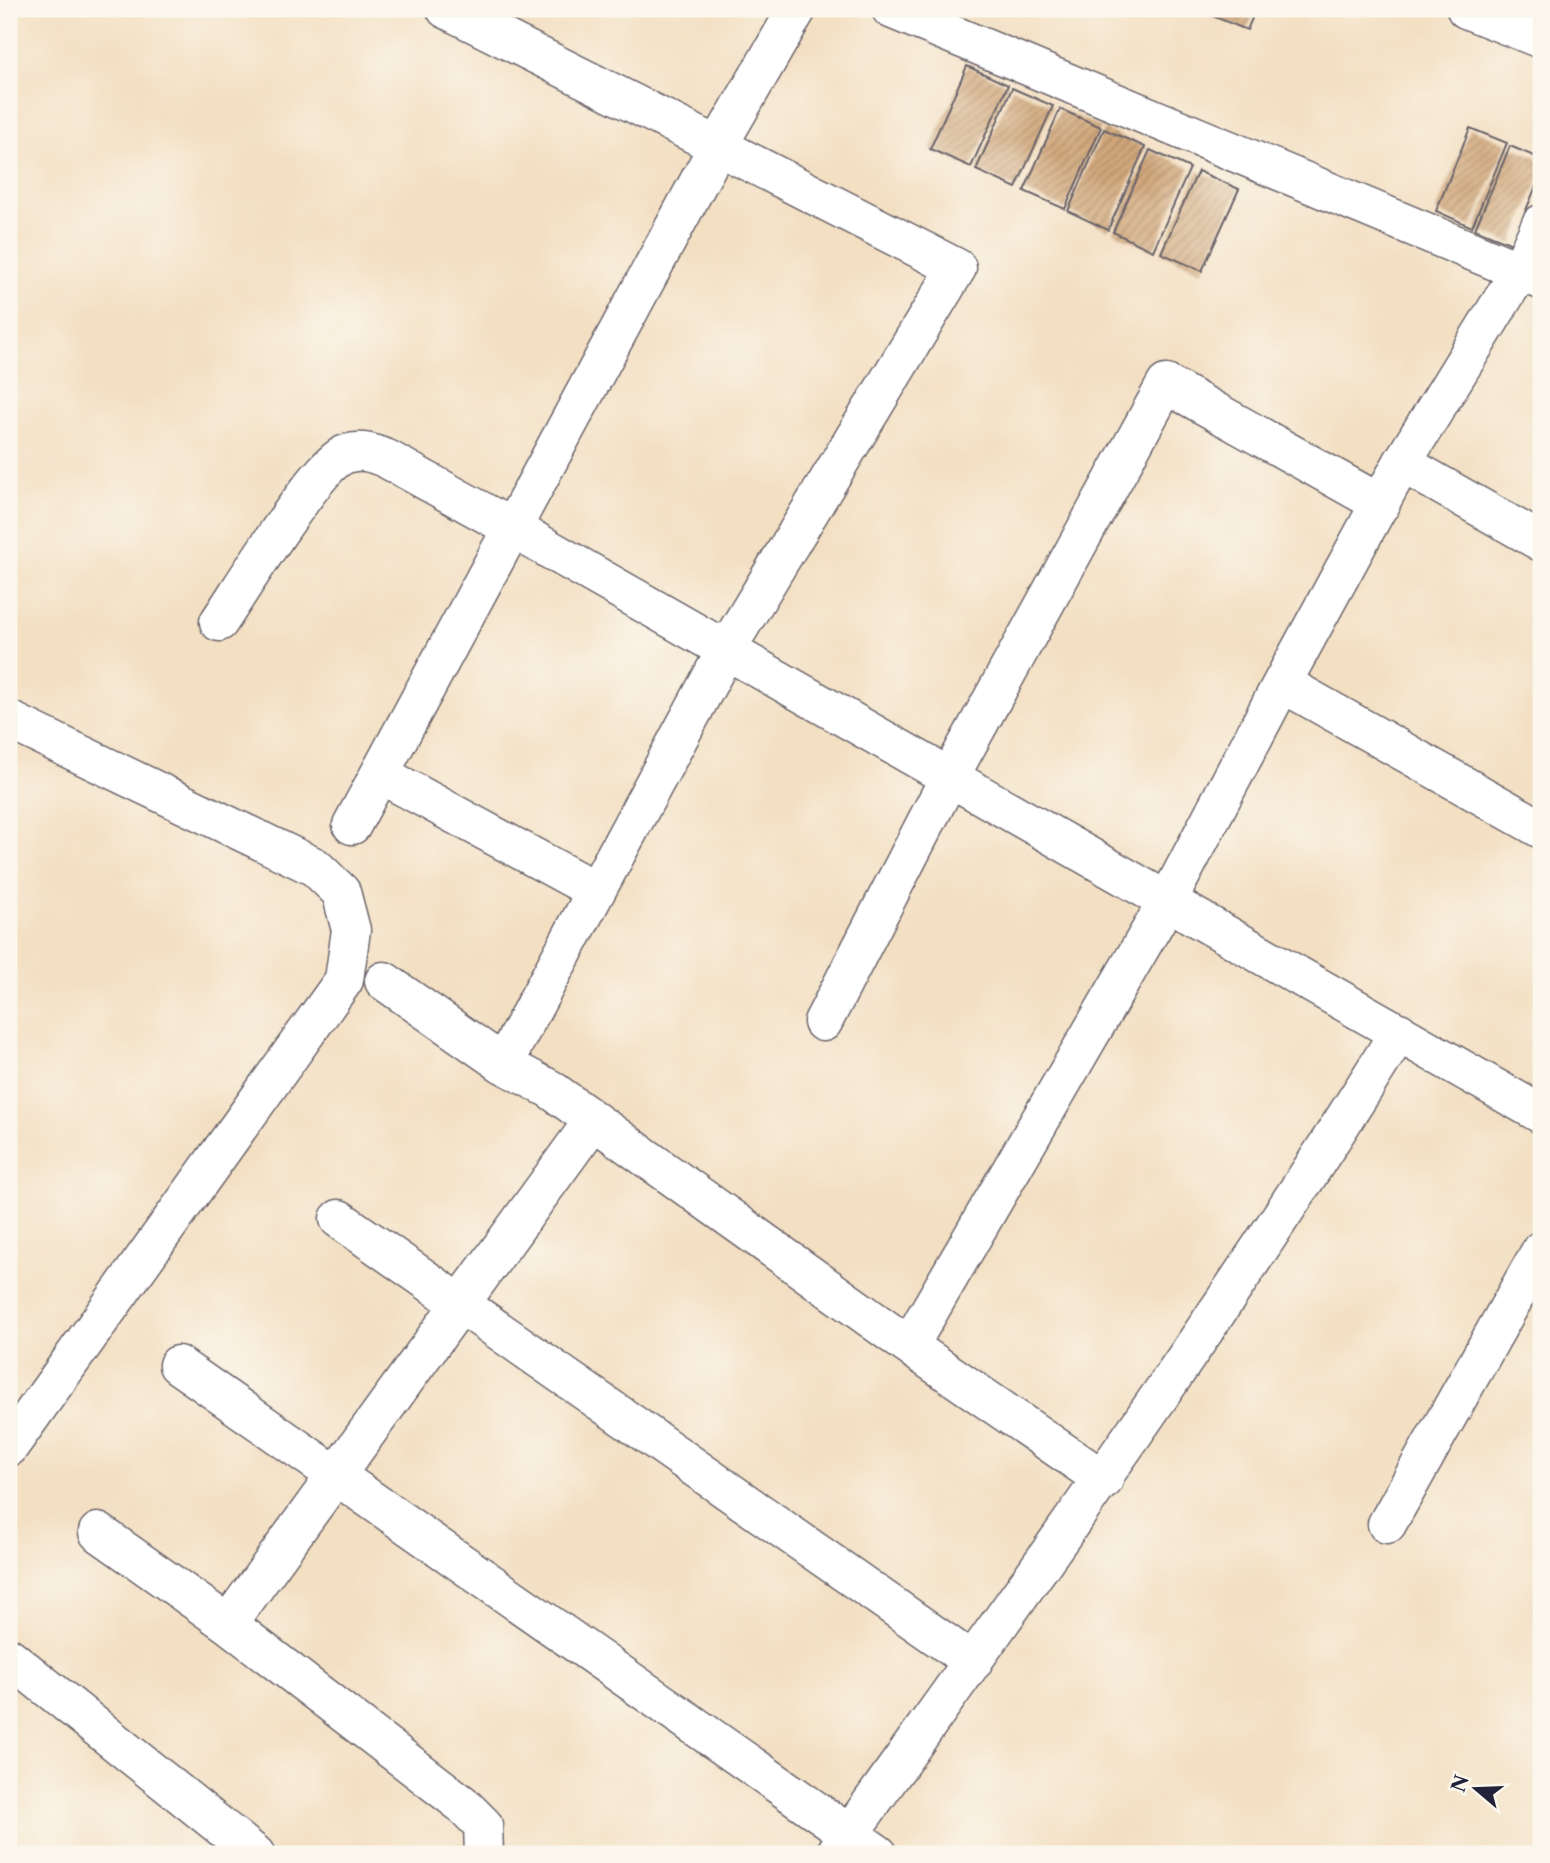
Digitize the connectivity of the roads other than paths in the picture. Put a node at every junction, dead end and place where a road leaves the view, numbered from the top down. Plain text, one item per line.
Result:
1 (446, 9) edge
2 (797, 9) edge
3 (891, 9) edge
4 (1466, 9) edge
5 (1541, 39) edge
6 (718, 146) junction
7 (1541, 224) edge
8 (1531, 275) edge
9 (1402, 463) junction
10 (1381, 504) junction
11 (512, 528) junction
12 (1541, 542) edge
13 (219, 622) dead end
14 (726, 650) junction
15 (1282, 683) junction
16 (9, 720) edge
17 (380, 774) junction
18 (949, 778) junction
19 (352, 825) dead end
20 (1541, 828) edge
21 (596, 891) junction
22 (1167, 902) junction
23 (384, 981) dead end
24 (823, 1022) dead end
25 (1399, 1032) junction
26 (503, 1064) junction
27 (1541, 1114) edge
28 (593, 1121) junction
29 (339, 1219) dead end
30 (1541, 1250) edge
31 (460, 1304) junction
32 (909, 1346) junction
33 (178, 1365) dead end
34 (9, 1447) edge
35 (335, 1475) junction
36 (1104, 1480) junction
37 (1387, 1524) dead end
38 (98, 1532) dead end
39 (228, 1624) junction
40 (9, 1657) edge
41 (973, 1662) junction
42 (854, 1848) edge
43 (255, 1854) edge
44 (484, 1854) edge

1 - 6 street
2 - 6 street
3 - 8 street
4 - 5 street
6 - 11 street
6 - 14 street
7 - 8 street
8 - 9 street
9 - 10 street
9 - 12 street
10 - 15 street
10 - 18 street
11 - 13 street
11 - 14 street
11 - 17 street
14 - 18 street
14 - 21 street
15 - 20 street
15 - 22 street
16 - 34 street
17 - 19 street
17 - 21 street
18 - 22 street
18 - 24 street
21 - 26 street
22 - 25 street
22 - 32 street
23 - 26 street
25 - 27 street
25 - 36 street
26 - 28 street
28 - 31 street
28 - 32 street
29 - 31 street
30 - 37 street
31 - 35 street
31 - 41 street
32 - 36 street
33 - 35 street
35 - 39 street
35 - 42 street
36 - 41 street
38 - 39 street
39 - 44 street
40 - 43 street
41 - 42 street

